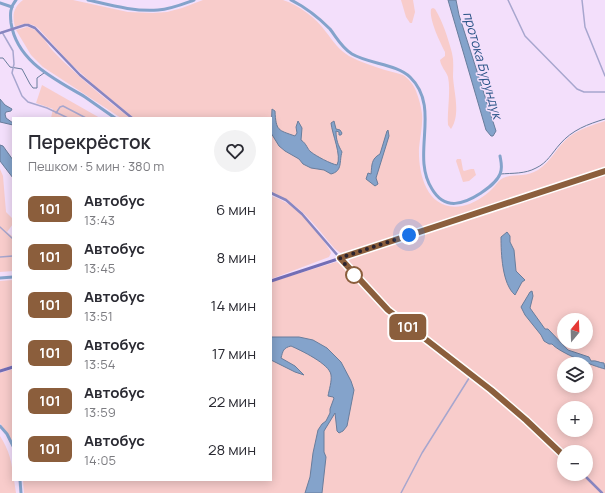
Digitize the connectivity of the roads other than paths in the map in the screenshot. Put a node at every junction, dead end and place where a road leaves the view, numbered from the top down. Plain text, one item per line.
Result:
1 (508, 0) edge
2 (582, 0) edge
3 (1, 33) edge
4 (605, 76) edge
5 (605, 92) edge
6 (56, 113) junction
7 (66, 117) edge
8 (84, 117) edge
9 (131, 117) edge
10 (605, 171) edge
11 (272, 193) edge
12 (0, 227) edge
13 (12, 238) edge
14 (12, 256) edge
15 (0, 257) edge
16 (340, 258) junction
17 (272, 281) edge
18 (12, 367) edge
19 (0, 371) edge
20 (471, 375) junction
21 (557, 449) edge
22 (589, 481) edge
23 (401, 493) edge
24 (602, 493) edge

1 - 5 street
2 - 4 street
3 - 6 street
3 - 9 street
6 - 7 street
6 - 8 street
10 - 16 main road
11 - 16 street
12 - 13 street
14 - 15 street
16 - 17 main road
16 - 20 street
18 - 19 main road
20 - 21 street
20 - 23 street
22 - 24 street

